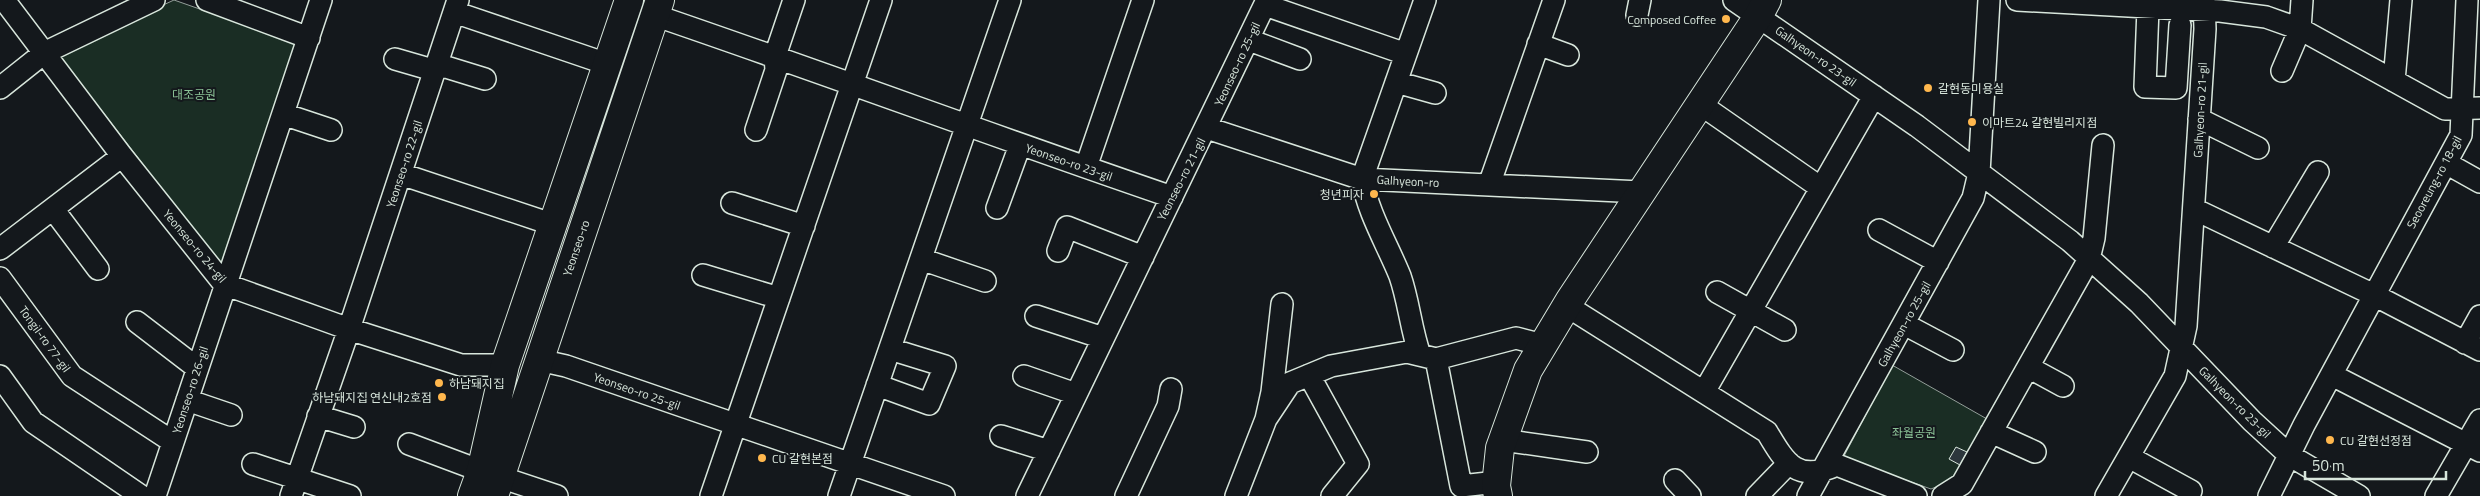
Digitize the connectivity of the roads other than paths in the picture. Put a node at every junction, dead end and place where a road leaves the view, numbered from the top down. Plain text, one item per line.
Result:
1 (4, 0) edge
2 (154, 0) edge
3 (207, 0) edge
4 (321, 0) edge
5 (794, 0) edge
6 (881, 0) edge
7 (1010, 0) edge
8 (1143, 0) edge
9 (1426, 0) edge
10 (1554, 0) edge
11 (1734, 0) edge
12 (1989, 0) edge
13 (2017, 0) edge
14 (2302, 0) edge
15 (2401, 0) edge
16 (2467, 0) edge
17 (623, 2) edge
18 (2098, 2) edge
19 (1266, 3) edge
20 (2204, 5) edge
21 (456, 6) edge
22 (657, 7) edge
23 (1763, 8) edge
24 (2148, 8) junction
25 (2180, 25) dead end
26 (2300, 29) junction
27 (309, 38) junction
28 (1249, 40) junction
29 (1538, 44) junction
30 (44, 52) junction
31 (1406, 54) junction
32 (1568, 55) dead end
33 (775, 56) junction
34 (395, 58) dead end
35 (1300, 59) dead end
36 (607, 64) junction
37 (435, 68) junction
38 (2282, 71) dead end
39 (485, 79) dead end
40 (2394, 81) junction
41 (1396, 82) junction
42 (853, 83) junction
43 (0, 88) edge
44 (1435, 92) dead end
45 (1874, 96) junction
46 (1700, 104) junction
47 (2472, 108) edge
48 (283, 114) junction
49 (2199, 119) junction
50 (967, 127) junction
51 (1207, 128) junction
52 (331, 130) dead end
53 (756, 130) dead end
54 (1020, 145) junction
55 (2103, 145) dead end
56 (2258, 148) dead end
57 (122, 156) junction
58 (2446, 163) junction
59 (1086, 167) junction
60 (2318, 172) dead end
61 (1978, 173) junction
62 (400, 174) junction
63 (1362, 179) junction
64 (2480, 182) edge
65 (1488, 185) junction
66 (1821, 188) junction
67 (1642, 192) junction
68 (1172, 197) junction
69 (732, 203) dead end
70 (997, 208) dead end
71 (52, 209) junction
72 (2194, 209) junction
73 (554, 225) junction
74 (804, 226) junction
75 (1879, 230) dead end
76 (2273, 247) junction
77 (0, 249) edge
78 (1058, 251) dead end
79 (1143, 257) junction
80 (2089, 258) junction
81 (921, 260) junction
82 (1938, 262) junction
83 (98, 269) dead end
84 (703, 275) dead end
85 (0, 278) edge
86 (985, 281) dead end
87 (224, 284) junction
88 (1717, 292) dead end
89 (2374, 295) junction
90 (779, 298) junction
91 (1282, 304) dead end
92 (1567, 306) junction
93 (1750, 311) junction
94 (1036, 316) dead end
95 (2480, 316) edge
96 (137, 322) dead end
97 (1904, 324) junction
98 (350, 329) junction
99 (1785, 330) dead end
100 (1103, 338) junction
101 (1543, 345) junction
102 (2473, 346) edge
103 (2181, 347) junction
104 (890, 349) junction
105 (1953, 350) dead end
106 (1428, 357) junction
107 (538, 360) junction
108 (505, 365) junction
109 (197, 368) junction
110 (2028, 368) junction
111 (1309, 375) junction
112 (2332, 375) junction
113 (0, 376) edge
114 (1024, 376) dead end
115 (877, 385) junction
116 (2063, 386) dead end
117 (1171, 389) dead end
118 (1704, 392) junction
119 (1076, 394) junction
120 (187, 400) junction
121 (231, 414) dead end
122 (318, 416) junction
123 (1266, 419) junction
124 (2480, 420) edge
125 (736, 426) junction
126 (354, 427) dead end
127 (1991, 432) junction
128 (1001, 436) dead end
129 (1503, 440) junction
130 (173, 442) junction
131 (409, 444) dead end
132 (2473, 447) edge
133 (1049, 451) junction
134 (1587, 452) dead end
135 (2035, 452) dead end
136 (2289, 455) junction
137 (2127, 460) junction
138 (1790, 463) junction
139 (253, 464) dead end
140 (850, 465) junction
141 (1820, 473) junction
142 (1675, 480) dead end
143 (487, 485) edge
144 (294, 488) edge
145 (1497, 489) edge
146 (2191, 491) dead end
147 (141, 496) edge
148 (155, 496) edge
149 (350, 496) edge
150 (557, 496) edge
151 (711, 496) edge
152 (839, 496) edge
153 (944, 496) edge
154 (1027, 496) edge
155 (1126, 496) edge
156 (1236, 496) edge
157 (1332, 496) edge
158 (1690, 496) edge
159 (1756, 496) edge
160 (1808, 496) edge
161 (1916, 496) edge
162 (1943, 496) edge
163 (2106, 496) edge
164 (2268, 496) edge
165 (2359, 496) edge
166 (2436, 496) edge

1 - 30 street, Yeonseo-ro 24-gil
2 - 30 street
3 - 27 street
4 - 27 street
5 - 33 street
6 - 42 street
7 - 50 street
8 - 59 street
9 - 31 street
10 - 29 street
11 - 23 street
12 - 61 street
13 - 18 street
14 - 26 street
15 - 40 street
16 - 47 street, Seooreung-ro 18-gil
17 - 36 main road
18 - 24 street
19 - 28 street, Yeonseo-ro 25-gil
19 - 31 street
20 - 24 street
20 - 26 street
20 - 49 street, Galhyeon-ro 21-gil
21 - 36 street
21 - 37 street, Yeonseo-ro 22-gil
22 - 33 street, Yeonseo-ro 23-gil
22 - 107 main road, Yeonseo-ro
23 - 45 street, Galhyeon-ro 23-gil
23 - 46 main road, Galhyeon-ro
24 - 25 street
26 - 38 street
26 - 40 street
27 - 48 street
28 - 35 street
28 - 51 street, Yeonseo-ro 25-gil
29 - 32 street
29 - 65 street
30 - 43 street
30 - 57 street, Yeonseo-ro 24-gil
31 - 41 street
33 - 42 street, Yeonseo-ro 23-gil
33 - 53 street
34 - 37 street
36 - 73 main road
37 - 39 street
37 - 62 street, Yeonseo-ro 22-gil
40 - 47 street
41 - 44 street
41 - 63 street
42 - 50 street, Yeonseo-ro 23-gil
42 - 74 street
45 - 61 street, Galhyeon-ro 23-gil
45 - 66 street
46 - 66 street
46 - 67 main road, Galhyeon-ro
47 - 58 street, Seooreung-ro 18-gil
48 - 52 street
48 - 87 street
49 - 56 street
49 - 72 street, Galhyeon-ro 21-gil
50 - 54 street, Yeonseo-ro 23-gil
50 - 81 street
51 - 63 street, Yeonseo-ro 21-gil
51 - 68 street, Yeonseo-ro 21-gil
54 - 59 street, Yeonseo-ro 23-gil
54 - 70 street
55 - 80 street
57 - 71 street
57 - 87 street, Yeonseo-ro 24-gil
58 - 64 street
58 - 89 street, Seooreung-ro 18-gil
59 - 68 street, Yeonseo-ro 23-gil
60 - 76 street
61 - 80 street, Galhyeon-ro 23-gil
61 - 82 street, Galhyeon-ro 25-gil
62 - 73 street
62 - 98 street, Yeonseo-ro 22-gil
63 - 65 street, Galhyeon-ro
63 - 106 street, Galhyeon-ro
65 - 67 street, Galhyeon-ro
66 - 93 street
67 - 92 main road, Galhyeon-ro
68 - 79 street, Yeonseo-ro 21-gil
69 - 74 street
71 - 77 street
71 - 83 street
72 - 76 street
72 - 103 street
73 - 108 main road
74 - 90 street
75 - 82 street
76 - 89 street
78 - 79 street
79 - 100 street, Yeonseo-ro 21-gil
80 - 103 street, Galhyeon-ro 23-gil
80 - 110 street
81 - 86 street
81 - 104 street
82 - 97 street, Galhyeon-ro 25-gil
84 - 90 street
85 - 130 street, Tongil-ro 77-gil
87 - 98 street, Yeonseo-ro 24-gil
87 - 109 street, Yeonseo-ro 26-gil
88 - 93 street
89 - 102 street
89 - 112 street, Seooreung-ro 18-gil
90 - 125 street
91 - 123 street
92 - 101 main road, Galhyeon-ro
92 - 118 street
93 - 99 street
93 - 118 street
94 - 100 street
95 - 102 street
96 - 109 street
97 - 105 street
97 - 141 street, Galhyeon-ro 25-gil
98 - 108 street, Yeonseo-ro 24-gil
98 - 122 street
100 - 119 street, Yeonseo-ro 21-gil
101 - 106 street
101 - 129 main road, Galhyeon-ro
103 - 136 street, Galhyeon-ro 23-gil
103 - 137 street
104 - 115 street
104 - 115 street
106 - 111 street
106 - 145 street, Galhyeon-ro
107 - 125 street, Yeonseo-ro 25-gil
107 - 143 main road, Yeonseo-ro
108 - 143 main road
109 - 120 street, Yeonseo-ro 26-gil
110 - 116 street
110 - 127 street
111 - 123 street
111 - 157 street
112 - 132 street
112 - 136 street, Seooreung-ro 18-gil
113 - 147 street
114 - 119 street
115 - 140 street
117 - 155 street
118 - 138 street
119 - 133 street, Yeonseo-ro 21-gil
120 - 121 street
120 - 130 street, Yeonseo-ro 26-gil
122 - 126 street
122 - 144 street
123 - 156 street
124 - 132 street
125 - 140 street, Yeonseo-ro 25-gil
125 - 151 street
127 - 135 street
127 - 162 street
128 - 133 street
129 - 134 street
129 - 145 main road, Galhyeon-ro
130 - 148 street, Yeonseo-ro 26-gil
131 - 143 street
132 - 166 street
133 - 154 street, Yeonseo-ro 21-gil
136 - 164 street
136 - 165 street, Galhyeon-ro 23-gil
137 - 146 street
137 - 163 street
138 - 141 street
138 - 159 street
139 - 144 street
140 - 152 street
140 - 153 street, Yeonseo-ro 25-gil
141 - 160 street, Galhyeon-ro 25-gil
141 - 161 street
142 - 158 street
143 - 150 street
144 - 149 street

